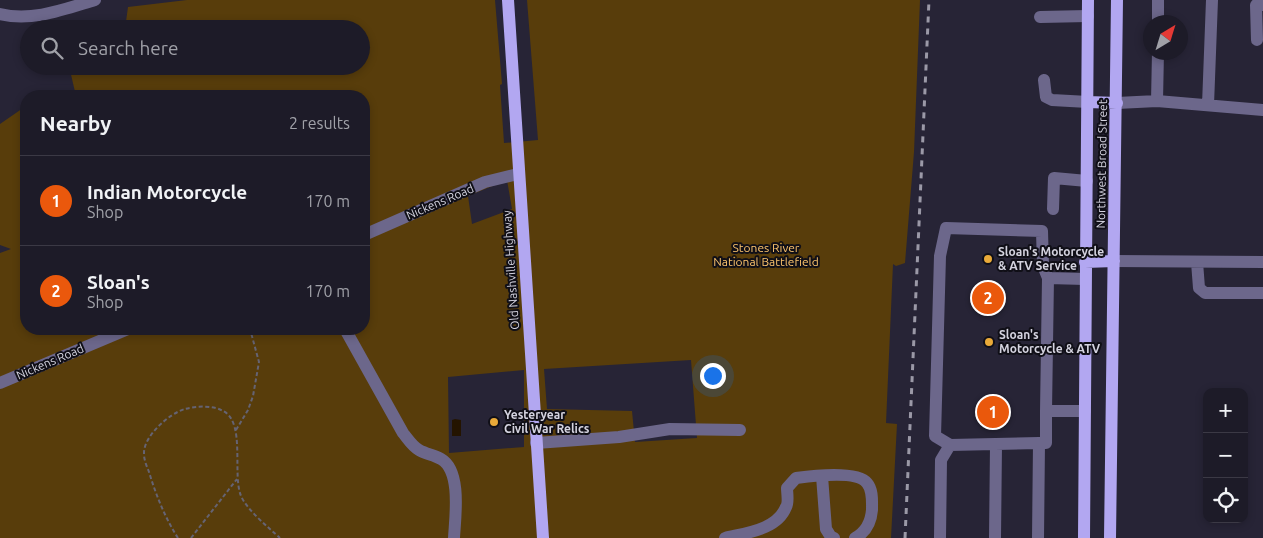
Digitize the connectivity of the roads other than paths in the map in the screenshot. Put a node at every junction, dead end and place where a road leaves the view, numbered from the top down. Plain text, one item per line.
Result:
1 (96, 0) edge
2 (508, 0) edge
3 (1088, 0) edge
4 (1117, 0) edge
5 (1158, 0) edge
6 (1212, 0) edge
7 (1263, 5) edge
8 (0, 14) edge
9 (1158, 15) edge
10 (1088, 16) junction
11 (1040, 18) dead end
12 (1257, 40) dead end
13 (1158, 60) edge
14 (1044, 80) dead end
15 (1157, 101) junction
16 (1088, 102) junction
17 (1117, 103) junction
18 (1208, 105) junction
19 (1263, 110) edge
20 (518, 174) junction
21 (1087, 181) junction
22 (1053, 209) dead end
23 (370, 231) edge
24 (1086, 262) junction
25 (1114, 262) junction
26 (1197, 262) junction
27 (1263, 262) edge
28 (1048, 278) junction
29 (1085, 278) junction
30 (1263, 293) edge
31 (114, 335) edge
32 (347, 335) edge
33 (0, 383) edge
34 (1046, 411) junction
35 (1085, 411) junction
36 (740, 430) dead end
37 (536, 443) junction
38 (1040, 443) junction
39 (950, 445) junction
40 (996, 445) junction
41 (822, 476) junction
42 (454, 538) edge
43 (543, 538) edge
44 (725, 538) edge
45 (834, 538) edge
46 (855, 538) edge
47 (940, 538) edge
48 (995, 538) edge
49 (1038, 538) edge
50 (1084, 538) edge
51 (1110, 538) edge

1 - 8 street
2 - 20 main road, Old Nashville Highway
3 - 10 main road, Northwest Broad Street
4 - 17 main road, Northwest Broad Street
5 - 9 street
6 - 18 street
7 - 12 street
10 - 11 street
10 - 16 main road, Northwest Broad Street
13 - 15 street
14 - 16 street
15 - 17 street
15 - 18 street
16 - 17 main road
16 - 21 main road, Northwest Broad Street
17 - 25 main road, Northwest Broad Street
18 - 19 street
20 - 23 street, Nickens Road
20 - 37 main road, Old Nashville Highway
21 - 22 street
21 - 24 main road, Northwest Broad Street
24 - 25 main road
24 - 29 main road, Northwest Broad Street
25 - 26 street
25 - 51 main road, Northwest Broad Street
26 - 27 street
26 - 30 street
28 - 29 street
28 - 34 street
28 - 39 street
29 - 35 main road, Northwest Broad Street
31 - 33 street, Nickens Road
32 - 42 street
34 - 35 street
34 - 38 street
35 - 50 main road, Northwest Broad Street
36 - 37 street
37 - 43 main road, Old Nashville Highway
38 - 40 street
38 - 49 street
39 - 40 street
39 - 47 street
40 - 48 street
41 - 44 street
41 - 45 street
41 - 46 street

